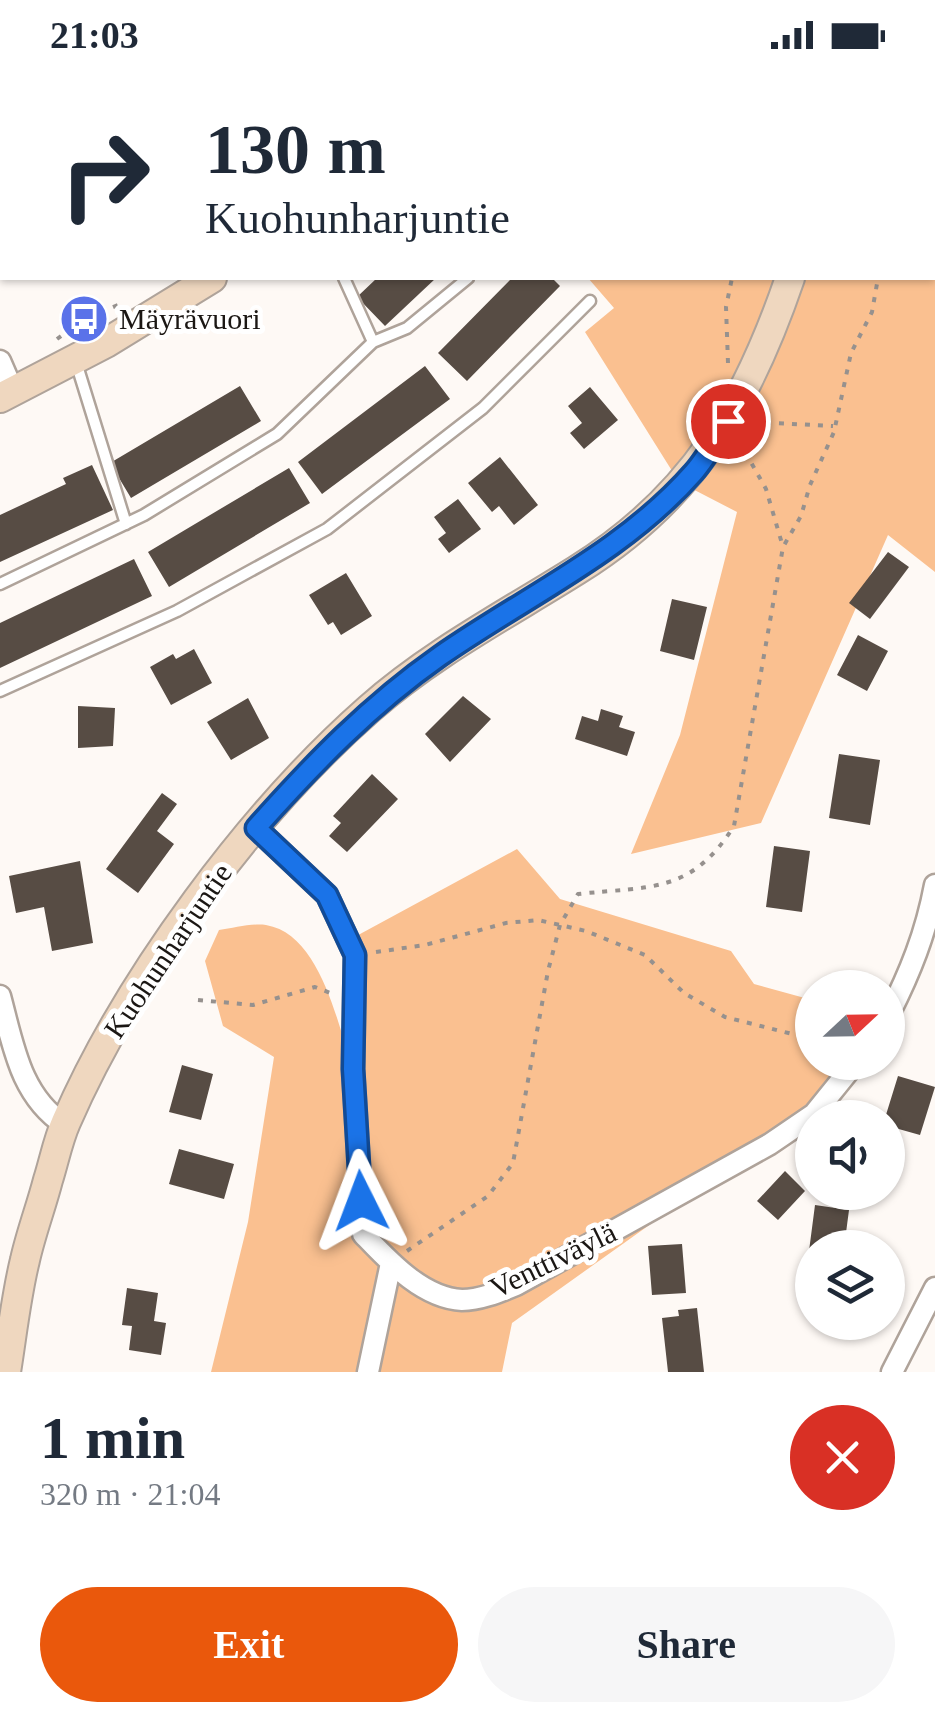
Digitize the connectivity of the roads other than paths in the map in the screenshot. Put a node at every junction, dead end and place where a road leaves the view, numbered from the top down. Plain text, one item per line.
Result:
1 (209, 280) edge
2 (345, 280) edge
3 (466, 280) edge
4 (789, 280) edge
5 (590, 301) dead end
6 (373, 342) junction
7 (75, 358) junction
8 (0, 361) edge
9 (7, 395) edge
10 (126, 524) junction
11 (0, 584) edge
12 (0, 691) edge
13 (256, 828) junction
14 (935, 885) edge
15 (905, 982) edge
16 (0, 996) edge
17 (841, 1080) edge
18 (65, 1125) junction
19 (391, 1263) junction
20 (935, 1288) edge
21 (6, 1372) edge
22 (368, 1372) edge
23 (892, 1372) edge

1 - 7 main road
2 - 6 lane
3 - 6 lane
4 - 13 main road, Kuohunharjuntie
5 - 12 lane
6 - 10 lane
7 - 9 main road
7 - 10 lane
8 - 9 street
10 - 11 lane
13 - 18 main road, Kuohunharjuntie
13 - 19 street, Venttiväylä
14 - 15 street
16 - 18 street
17 - 19 street, Venttiväylä
18 - 21 main road, Kuohunharjuntie
19 - 22 street
20 - 23 street

